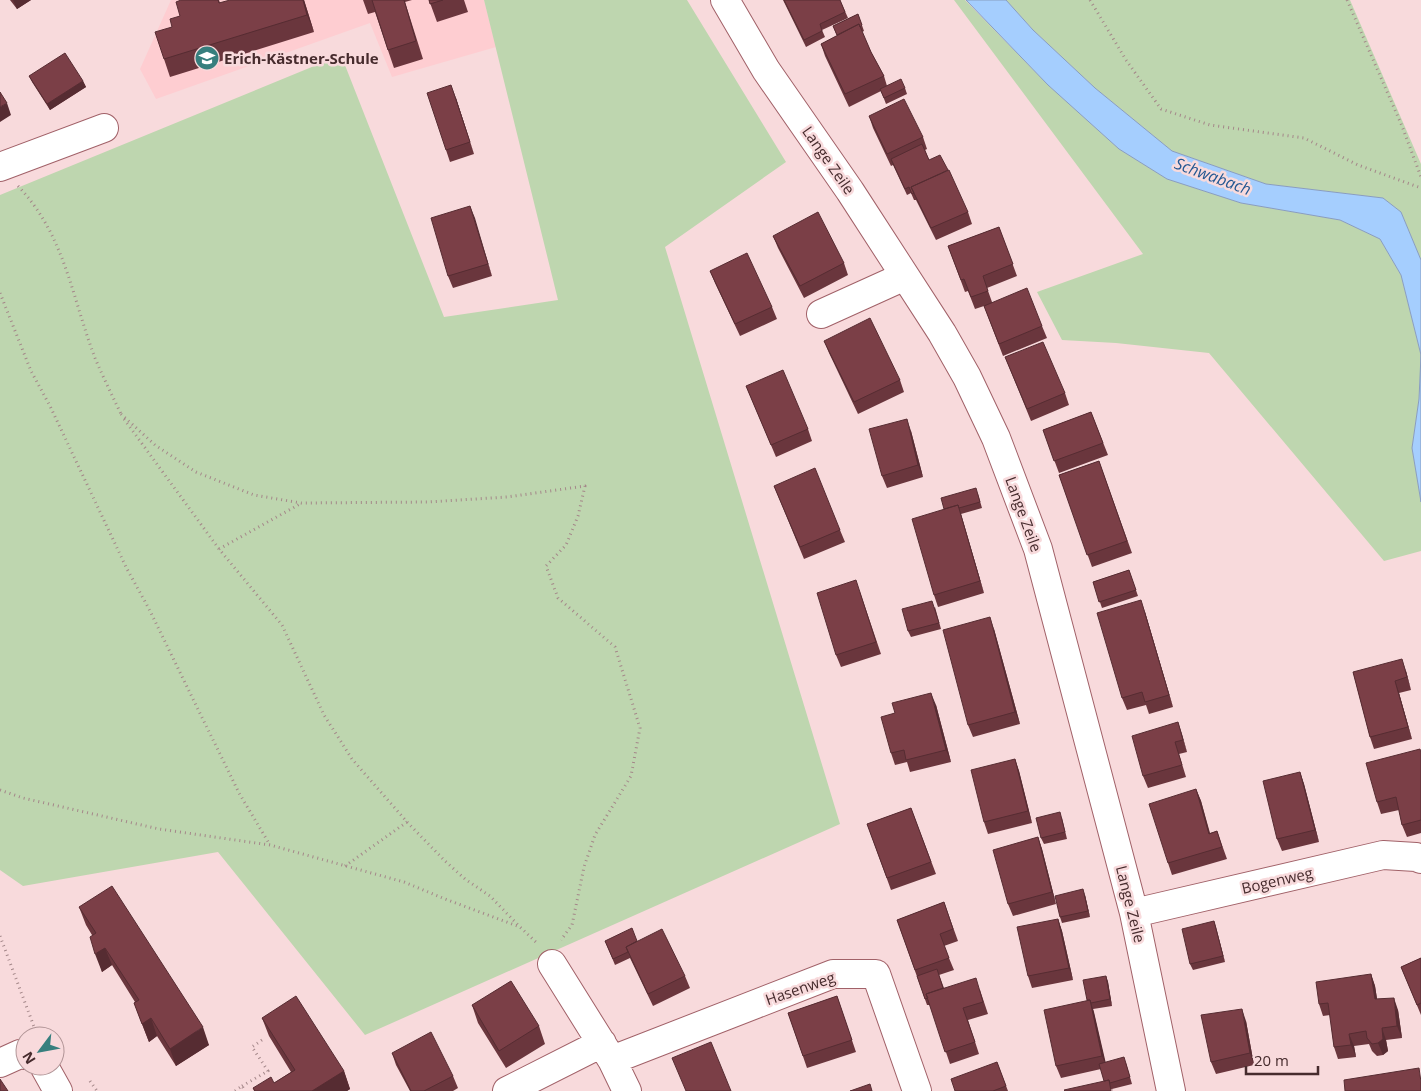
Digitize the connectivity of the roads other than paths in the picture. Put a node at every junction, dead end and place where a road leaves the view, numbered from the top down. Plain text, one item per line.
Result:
1 (725, 0) edge
2 (104, 128) dead end
3 (0, 167) edge
4 (905, 276) junction
5 (821, 314) dead end
6 (1421, 859) edge
7 (1134, 913) junction
8 (550, 960) road end
9 (607, 1051) junction
10 (15, 1056) edge
11 (0, 1063) edge
12 (50, 1076) edge
13 (58, 1091) edge
14 (507, 1091) edge
15 (627, 1091) edge
16 (917, 1091) edge
17 (1171, 1091) edge

1 - 4 street, Lange Zeile
2 - 3 street
4 - 5 street
4 - 7 street, Lange Zeile
6 - 7 street, Bogenweg
7 - 17 street, Lange Zeile
8 - 9 street
9 - 14 street
9 - 15 street
9 - 16 street, Hasenweg
10 - 11 street
12 - 13 street

